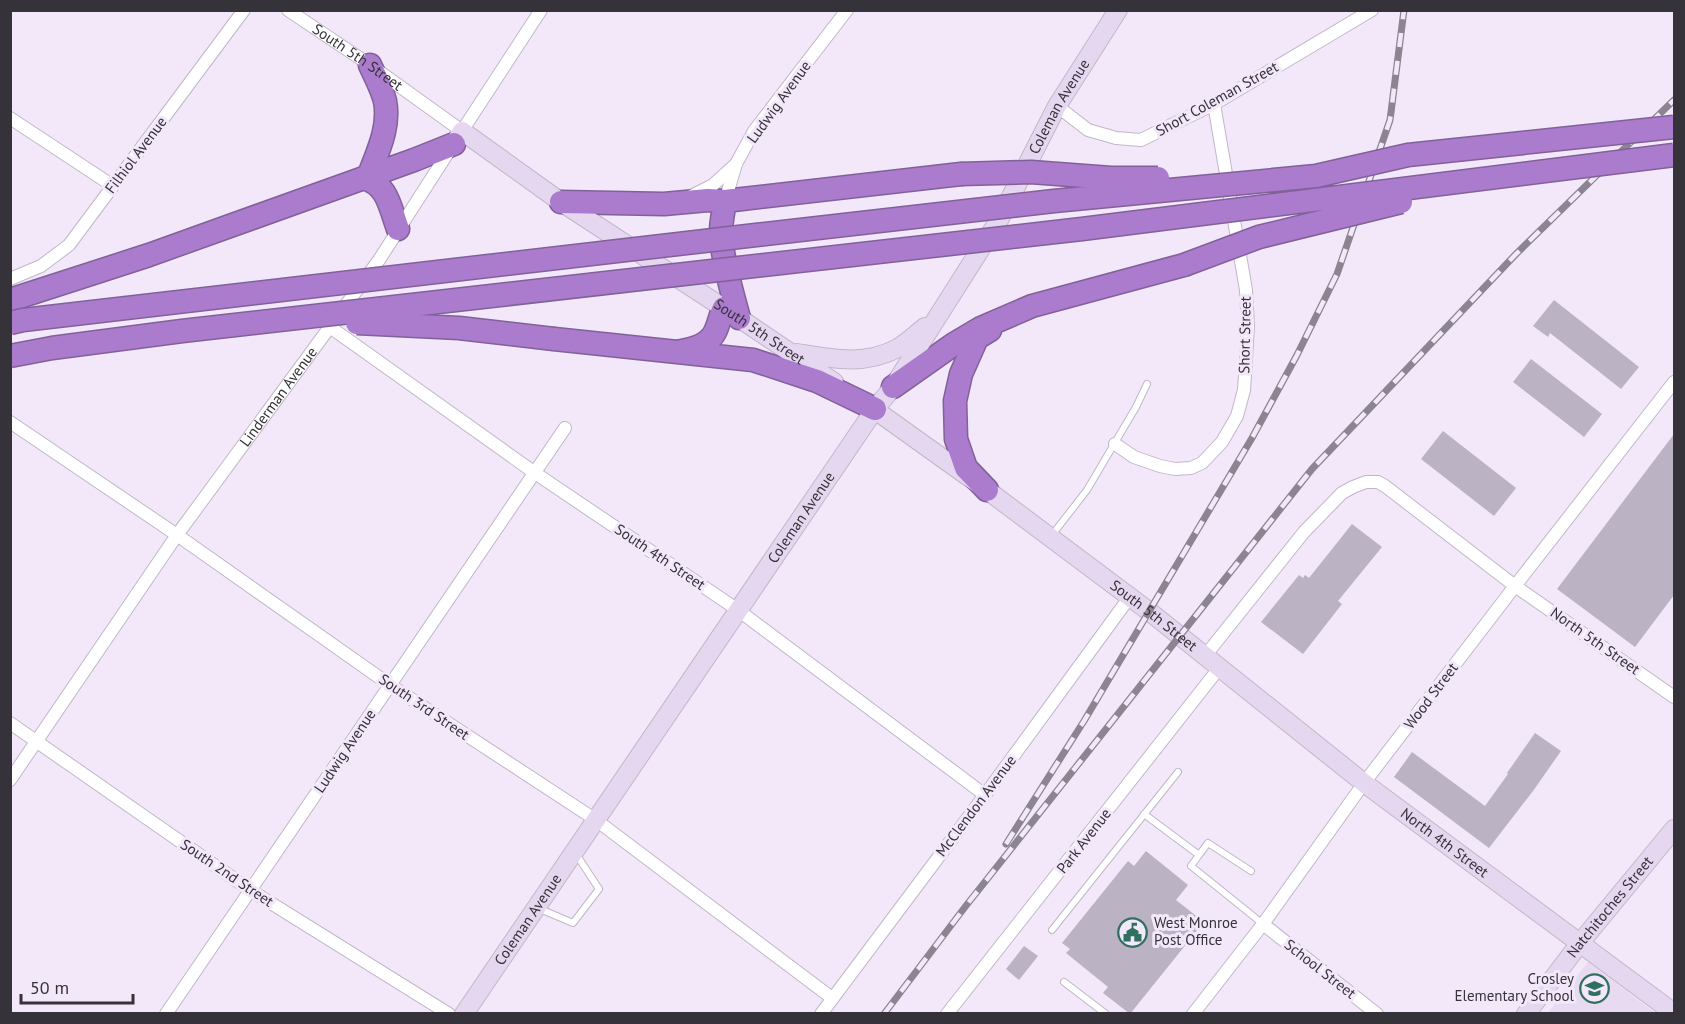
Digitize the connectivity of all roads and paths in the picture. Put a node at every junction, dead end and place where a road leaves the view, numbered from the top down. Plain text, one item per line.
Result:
1 (244, 10) edge
2 (288, 10) edge
3 (541, 10) edge
4 (847, 10) edge
5 (1118, 10) edge
6 (1372, 10) edge
7 (370, 65) junction
8 (1214, 104) junction
9 (1057, 106) junction
10 (10, 118) edge
11 (1674, 127) edge
12 (458, 137) junction
13 (1674, 155) edge
14 (736, 164) junction
15 (1316, 176) junction
16 (366, 177) junction
17 (1498, 177) junction
18 (113, 186) junction
19 (725, 201) junction
20 (561, 202) junction
21 (678, 203) junction
22 (398, 230) junction
23 (10, 279) edge
24 (10, 300) edge
25 (1032, 306) junction
26 (732, 313) junction
27 (938, 317) junction
28 (10, 323) edge
29 (238, 325) junction
30 (330, 327) junction
31 (680, 351) junction
32 (790, 352) junction
33 (10, 356) edge
34 (1674, 382) edge
35 (1147, 384) dead end
36 (893, 387) junction
37 (875, 409) junction
38 (10, 422) edge
39 (565, 428) dead end
40 (1115, 444) junction
41 (535, 473) junction
42 (987, 490) junction
43 (177, 535) junction
44 (1050, 538) junction
45 (1515, 586) junction
46 (1129, 598) junction
47 (738, 610) junction
48 (1205, 656) junction
49 (1220, 667) junction
50 (390, 685) junction
51 (1674, 697) edge
52 (10, 723) edge
53 (37, 741) junction
54 (1178, 772) dead end
55 (10, 780) edge
56 (1364, 783) junction
57 (985, 795) junction
58 (1144, 814) junction
59 (596, 820) junction
60 (1674, 829) edge
61 (574, 852) junction
62 (1199, 855) junction
63 (1251, 871) dead end
64 (250, 890) junction
65 (536, 908) junction
66 (1263, 924) junction
67 (1052, 930) dead end
68 (1580, 943) junction
69 (1064, 982) dead end
70 (832, 998) junction
71 (1674, 1013) edge
72 (165, 1014) edge
73 (449, 1014) edge
74 (464, 1014) edge
75 (821, 1014) edge
76 (947, 1014) edge
77 (1106, 1014) edge
78 (1192, 1014) edge
79 (1377, 1014) edge
80 (1526, 1014) edge

1 - 18 street, Filhiol Avenue
2 - 7 street, South 5th Street
3 - 12 street, Linderman Avenue
4 - 14 street, Ludwig Avenue
5 - 9 street, Coleman Avenue
6 - 8 street, Short Coleman Street
7 - 12 street, South 5th Street
7 - 16 highway
8 - 9 street, Short Coleman Street
8 - 40 street, Short Street
9 - 27 street, Coleman Avenue
10 - 18 street
11 - 15 highway, bridge
12 - 16 highway
12 - 20 street, South 5th Street
12 - 22 street, Linderman Avenue
13 - 17 highway, bridge
14 - 19 street, Ludwig Avenue
14 - 21 street
15 - 19 highway, bridge
15 - 28 highway, bridge
16 - 22 highway
16 - 24 highway
17 - 25 highway, bridge
17 - 29 highway, bridge
18 - 23 street, Filhiol Avenue
19 - 21 highway
19 - 26 highway
20 - 21 highway
20 - 26 street, South 5th Street
22 - 30 street, Linderman Avenue
25 - 36 highway
25 - 42 highway
26 - 31 highway
26 - 32 street, South 5th Street
27 - 32 street
27 - 36 street, Coleman Avenue
29 - 31 highway, bridge
29 - 33 highway, bridge
30 - 41 street, South 4th Street
30 - 43 street, Linderman Avenue
31 - 37 highway
32 - 37 street, South 5th Street
34 - 45 street, Wood Street
35 - 40 lane
36 - 37 street, Coleman Avenue
37 - 42 street, South 5th Street
37 - 47 street, Coleman Avenue
38 - 43 street, South 3rd Street
39 - 41 street, Ludwig Avenue
40 - 44 lane
41 - 47 street, South 4th Street
41 - 50 street, Ludwig Avenue
42 - 44 street, South 5th Street
43 - 50 street, South 3rd Street
43 - 53 street, Linderman Avenue
44 - 46 street, South 5th Street
45 - 48 street, North 5th Street
45 - 51 street, North 5th Street
45 - 56 street, Wood Street
46 - 48 street, South 5th Street
46 - 57 street, McClendon Avenue
47 - 57 street, South 4th Street
47 - 59 street, Coleman Avenue
48 - 49 street, South 5th Street
49 - 56 street, North 4th Street
49 - 76 street, Park Avenue
50 - 59 street, South 3rd Street
50 - 64 street, Ludwig Avenue
52 - 53 street, South 2nd Street
53 - 55 street, Linderman Avenue
53 - 64 street, South 2nd Street
54 - 58 lane
56 - 66 street, Wood Street
56 - 68 street, North 4th Street
57 - 70 street, McClendon Avenue
58 - 62 lane
58 - 67 lane
59 - 61 street, Coleman Avenue
59 - 70 street, South 3rd Street
60 - 68 street, Natchitoches Street
61 - 65 street, Coleman Avenue
61 - 65 lane
62 - 63 lane
62 - 66 lane
64 - 72 street, Ludwig Avenue
64 - 73 street, South 2nd Street
65 - 74 street, Coleman Avenue
66 - 78 street, Wood Street
66 - 79 street, School Street
68 - 71 street, North 4th Street
68 - 80 street, Natchitoches Street
69 - 77 lane
70 - 75 street, McClendon Avenue

